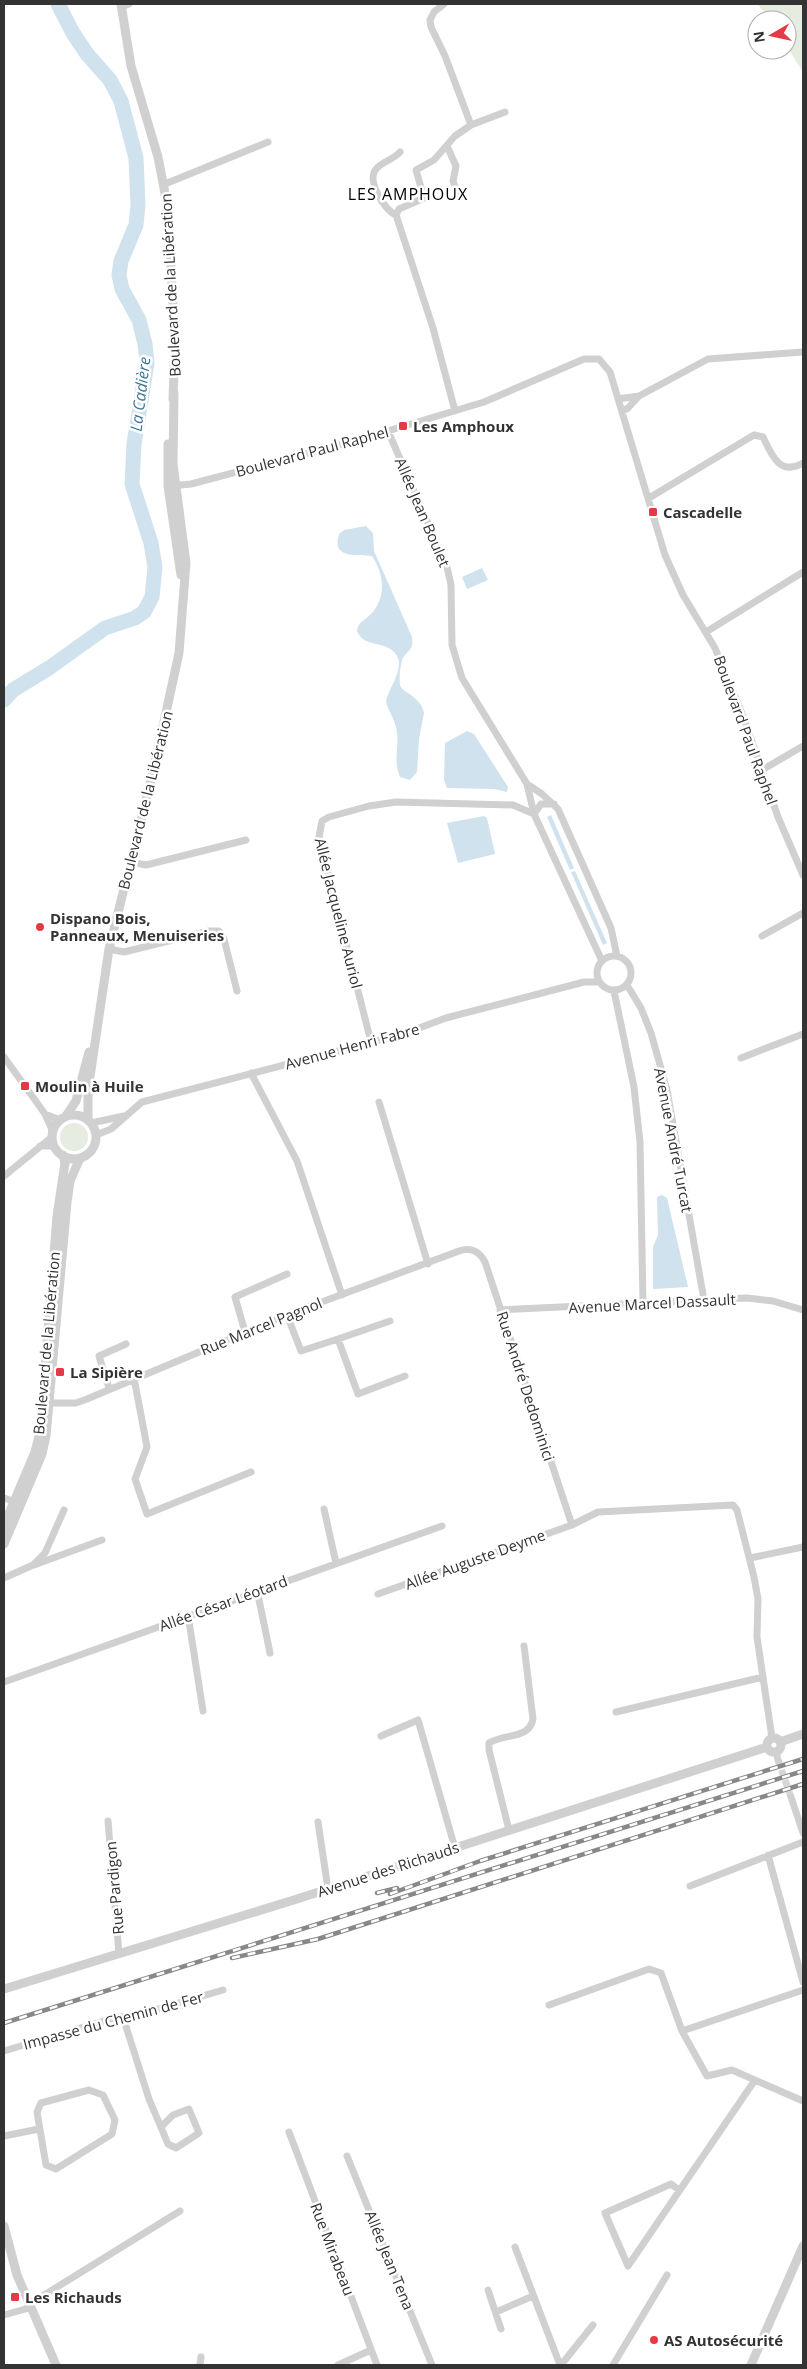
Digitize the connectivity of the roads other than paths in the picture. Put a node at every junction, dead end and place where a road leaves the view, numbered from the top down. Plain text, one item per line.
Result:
1 (444, 4) edge
2 (124, 5) edge
3 (505, 112) dead end
4 (471, 125) junction
5 (268, 142) dead end
6 (447, 146) junction
7 (400, 152) dead end
8 (165, 184) junction
9 (458, 197) dead end
10 (396, 216) junction
11 (803, 352) edge
12 (638, 396) junction
13 (618, 399) junction
14 (455, 411) junction
15 (622, 411) junction
16 (388, 431) junction
17 (803, 463) edge
18 (171, 486) junction
19 (649, 498) junction
20 (803, 572) edge
21 (706, 632) junction
22 (803, 746) edge
23 (762, 770) junction
24 (527, 784) junction
25 (554, 804) junction
26 (534, 814) junction
27 (246, 840) dead end
28 (130, 862) junction
29 (803, 875) edge
30 (803, 914) edge
31 (762, 936) dead end
32 (109, 950) junction
33 (617, 956) junction
34 (602, 961) junction
35 (597, 971) junction
36 (584, 982) junction
37 (599, 982) junction
38 (627, 985) junction
39 (614, 991) junction
40 (237, 992) dead end
41 (96, 1030) junction
42 (803, 1034) edge
43 (371, 1042) junction
44 (4, 1057) edge
45 (740, 1058) dead end
46 (251, 1073) junction
47 (379, 1102) dead end
48 (46, 1114) junction
49 (125, 1116) junction
50 (63, 1118) junction
51 (90, 1121) junction
52 (96, 1135) junction
53 (53, 1138) junction
54 (63, 1156) junction
55 (80, 1158) junction
56 (4, 1176) edge
57 (474, 1250) joint
58 (428, 1264) junction
59 (286, 1274) dead end
60 (342, 1294) junction
61 (704, 1300) junction
62 (643, 1303) junction
63 (500, 1310) junction
64 (803, 1310) edge
65 (287, 1315) junction
66 (390, 1321) dead end
67 (245, 1332) junction
68 (338, 1339) junction
69 (126, 1344) dead end
70 (404, 1376) dead end
71 (134, 1378) junction
72 (109, 1388) junction
73 (45, 1403) junction
74 (251, 1472) dead end
75 (4, 1498) edge
76 (17, 1502) junction
77 (64, 1510) dead end
78 (324, 1510) dead end
79 (572, 1524) junction
80 (4, 1525) edge
81 (442, 1526) dead end
82 (102, 1540) dead end
83 (4, 1544) edge
84 (803, 1547) edge
85 (750, 1558) junction
86 (336, 1563) junction
87 (34, 1565) junction
88 (4, 1578) edge
89 (257, 1590) junction
90 (378, 1594) dead end
91 (188, 1615) junction
92 (524, 1646) dead end
93 (270, 1653) dead end
94 (763, 1676) junction
95 (4, 1682) edge
96 (204, 1711) dead end
97 (616, 1712) dead end
98 (803, 1734) edge
99 (381, 1736) dead end
100 (776, 1740) junction
101 (767, 1747) junction
102 (791, 1797) tunnel mouth
103 (108, 1821) dead end
104 (318, 1822) dead end
105 (509, 1830) junction
106 (803, 1833) edge
107 (803, 1842) edge
108 (455, 1848) junction
109 (768, 1855) junction
110 (690, 1886) dead end
111 (328, 1889) junction
112 (120, 1954) junction
113 (803, 1982) edge
114 (5, 1988) edge
115 (223, 1990) dead end
116 (803, 1990) edge
117 (549, 2005) dead end
118 (123, 2017) junction
119 (682, 2031) junction
120 (4, 2051) edge
121 (755, 2080) junction
122 (803, 2101) edge
123 (161, 2127) junction
124 (39, 2130) junction
125 (289, 2132) dead end
126 (4, 2136) edge
127 (347, 2156) dead end
128 (679, 2190) junction
129 (180, 2211) dead end
130 (4, 2226) edge
131 (803, 2246) edge
132 (515, 2247) dead end
133 (667, 2275) dead end
134 (488, 2290) dead end
135 (533, 2296) junction
136 (28, 2307) junction
137 (496, 2312) junction
138 (4, 2315) edge
139 (593, 2325) dead end
140 (501, 2329) dead end
141 (371, 2350) junction
142 (56, 2365) edge
143 (338, 2365) edge
144 (377, 2365) edge
145 (432, 2365) edge
146 (560, 2365) edge
147 (613, 2365) edge
148 (750, 2365) edge

1 - 4 street
2 - 8 street, Boulevard de la Libération
3 - 4 street
4 - 6 street
5 - 8 street
6 - 9 street
6 - 10 street
7 - 10 street
8 - 18 street, Boulevard de la Libération
10 - 14 street
11 - 12 street
12 - 13 street
12 - 15 street
13 - 14 street, Boulevard Paul Raphel
13 - 15 street, Boulevard Paul Raphel
14 - 16 street, Boulevard Paul Raphel
15 - 19 street, Boulevard Paul Raphel
16 - 18 street, Boulevard Paul Raphel
16 - 24 street, Allée Jean Boulet
17 - 19 street
18 - 28 street, Boulevard de la Libération
19 - 21 street, Boulevard Paul Raphel
20 - 21 street
21 - 23 street, Boulevard Paul Raphel
22 - 23 street
23 - 29 street, Boulevard Paul Raphel
24 - 25 street
24 - 26 street
25 - 26 street
25 - 33 street
26 - 34 street
26 - 43 street, Allée Jacqueline Auriol
27 - 28 street
28 - 32 street, Boulevard de la Libération
30 - 31 street
32 - 40 street
32 - 41 street, Boulevard de la Libération
33 - 34 street
33 - 38 street
34 - 35 street
35 - 36 street, Avenue Henri Fabre
35 - 37 street
36 - 37 street, Avenue Henri Fabre
36 - 43 street, Avenue Henri Fabre
37 - 39 street
38 - 39 street
38 - 61 street, Avenue André Turcat
39 - 62 street, Avenue André Turcat
41 - 50 street, Boulevard de la Libération
41 - 51 street, Boulevard de la Libération
42 - 45 street
43 - 46 street, Avenue Henri Fabre
44 - 48 street
46 - 49 street, Avenue Henri Fabre
46 - 60 street
47 - 58 street
48 - 50 street
48 - 53 street
49 - 51 street, Avenue Henri Fabre
49 - 52 street, Avenue Henri Fabre
50 - 51 street
50 - 53 street, Boulevard de la Libération
51 - 52 street, Boulevard de la Libération
52 - 55 street, Boulevard de la Libération
53 - 54 street
53 - 56 street
54 - 55 street
54 - 73 street, Boulevard de la Libération
55 - 73 street, Boulevard de la Libération
57 - 58 street, Rue Marcel Pagnol
57 - 63 street, Rue André Dedominici
58 - 60 street, Rue Marcel Pagnol
59 - 67 street
60 - 65 street, Rue Marcel Pagnol
61 - 62 street, Avenue Marcel Dassault
61 - 64 street, Avenue Marcel Dassault
62 - 63 street, Avenue Marcel Dassault
63 - 79 street, Rue André Dedominici
65 - 67 street, Rue Marcel Pagnol
65 - 68 street
66 - 68 street
67 - 71 street, Rue Marcel Pagnol
68 - 70 street
69 - 72 street
71 - 72 street, Rue Marcel Pagnol
71 - 74 street
72 - 73 street, Rue Marcel Pagnol
73 - 76 street, Boulevard de la Libération
75 - 76 street
76 - 80 street, Boulevard de la Libération
76 - 83 street, Boulevard de la Libération
77 - 87 street
78 - 86 street
79 - 85 street, Allée Auguste Deyme
79 - 90 street, Allée Auguste Deyme
81 - 86 street, Allée César Léotard
82 - 87 street
84 - 85 street
85 - 94 street, Allée Auguste Deyme
86 - 89 street, Allée César Léotard
87 - 88 street
89 - 91 street, Allée César Léotard
89 - 93 street
91 - 95 street, Allée César Léotard
91 - 96 street
92 - 105 street
94 - 97 street
94 - 100 street, Allée Auguste Deyme
98 - 100 street
99 - 108 street
100 - 101 street
100 - 101 street
101 - 105 street, Avenue des Richauds
102 - 106 street
103 - 112 street, Rue Pardigon
104 - 111 street
105 - 108 street, Avenue des Richauds
107 - 109 street
108 - 111 street, Avenue des Richauds
109 - 110 street
109 - 113 street
111 - 112 street, Avenue des Richauds
112 - 114 street, Avenue des Richauds
115 - 118 street, Impasse du Chemin de Fer
116 - 119 street
117 - 119 street
118 - 120 street, Impasse du Chemin de Fer
118 - 123 street
119 - 121 street
121 - 122 street
121 - 128 street
123 - 123 street
124 - 124 street
124 - 126 street
125 - 141 street, Rue Mirabeau
127 - 145 street, Allée Jean Tena
128 - 128 street
129 - 136 street
130 - 136 street
131 - 148 street
132 - 135 street
133 - 147 street
134 - 137 street
135 - 137 street
135 - 146 street
136 - 138 street
136 - 142 street
137 - 140 street
139 - 146 street
141 - 143 street
141 - 144 street, Rue Mirabeau

